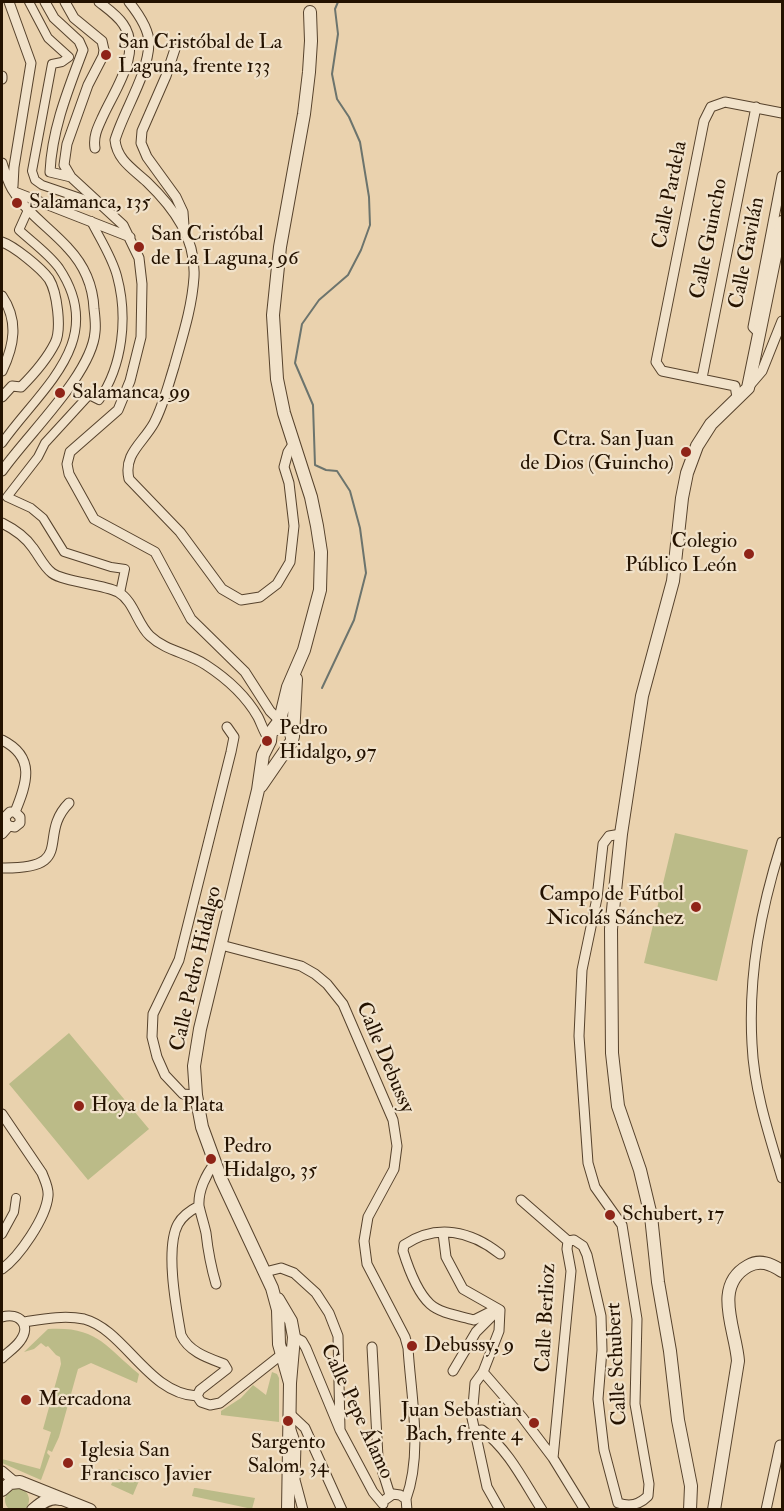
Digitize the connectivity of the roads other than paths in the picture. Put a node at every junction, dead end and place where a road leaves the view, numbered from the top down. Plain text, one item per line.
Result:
1 (9, 2) edge
2 (29, 2) edge
3 (45, 2) edge
4 (64, 2) edge
5 (99, 2) edge
6 (129, 2) edge
7 (310, 12) dead end
8 (175, 49) dead end
9 (756, 107) junction
10 (783, 113) edge
11 (95, 148) dead end
12 (2, 163) edge
13 (783, 176) edge
14 (71, 177) junction
15 (13, 192) junction
16 (103, 206) junction
17 (28, 210) junction
18 (92, 221) junction
19 (783, 222) edge
20 (184, 229) junction
21 (130, 237) junction
22 (2, 242) edge
23 (2, 296) edge
24 (783, 321) edge
25 (760, 334) junction
26 (2, 371) edge
27 (702, 378) junction
28 (748, 388) junction
29 (2, 397) edge
30 (737, 397) junction
31 (2, 442) edge
32 (294, 443) junction
33 (2, 471) edge
34 (2, 523) edge
35 (120, 593) junction
36 (298, 664) junction
37 (227, 727) dead end
38 (280, 731) junction
39 (2, 740) edge
40 (258, 790) junction
41 (69, 802) dead end
42 (2, 834) edge
43 (621, 834) junction
44 (783, 842) edge
45 (2, 868) edge
46 (221, 945) junction
47 (196, 1095) junction
48 (2, 1114) edge
49 (215, 1163) junction
50 (783, 1178) edge
51 (16, 1198) dead end
52 (521, 1200) dead end
53 (200, 1206) junction
54 (443, 1233) junction
55 (2, 1234) edge
56 (568, 1241) junction
57 (500, 1254) dead end
58 (2, 1269) edge
59 (783, 1271) edge
60 (266, 1272) junction
61 (216, 1284) dead end
62 (272, 1287) junction
63 (500, 1310) junction
64 (2, 1317) edge
65 (291, 1321) junction
66 (24, 1322) junction
67 (278, 1325) junction
68 (294, 1340) junction
69 (372, 1347) dead end
70 (2, 1358) edge
71 (284, 1361) junction
72 (453, 1371) dead end
73 (483, 1372) junction
74 (290, 1383) junction
75 (197, 1395) junction
76 (289, 1419) junction
77 (340, 1430) junction
78 (475, 1431) junction
79 (783, 1446) edge
80 (554, 1458) junction
81 (2, 1472) edge
82 (20, 1483) junction
83 (2, 1490) edge
84 (390, 1495) junction
85 (406, 1499) junction
86 (73, 1502) junction
87 (384, 1507) edge
88 (34, 1509) edge
89 (90, 1509) edge
90 (286, 1509) edge
91 (303, 1509) edge
92 (342, 1509) edge
93 (407, 1509) edge
94 (500, 1509) edge
95 (542, 1509) edge
96 (585, 1509) edge
97 (690, 1509) edge
98 (714, 1509) edge
99 (766, 1509) edge

1 - 15 street
2 - 16 street
3 - 14 street
4 - 14 street
5 - 11 street
6 - 20 street
7 - 32 street
8 - 20 street
9 - 10 street, Calle Pardela
9 - 27 street, Calle Guincho
9 - 27 street, Calle Pardela
12 - 15 street
13 - 25 street, Calle Gavilán
14 - 16 street
15 - 17 street
15 - 18 street
16 - 21 street
17 - 31 street
17 - 33 street
18 - 21 street
18 - 35 street
19 - 25 street, Calle Gavilán
20 - 32 street
21 - 38 street
22 - 29 street
23 - 26 street
24 - 28 street
25 - 28 street, Calle Gavilán
27 - 30 street
28 - 30 street
30 - 43 street
32 - 36 street
34 - 35 street
35 - 38 street
36 - 38 street
36 - 38 street
37 - 47 street
38 - 40 street
38 - 40 street
39 - 42 street
40 - 46 street, Calle Pedro Hidalgo
41 - 45 street
43 - 56 street, Calle Schubert
43 - 97 street
44 - 50 street
46 - 47 street, Calle Pedro Hidalgo
46 - 85 street, Calle Debussy
47 - 49 street, Calle Pedro Hidalgo
48 - 58 street
49 - 53 street
49 - 60 street, Calle Pedro Hidalgo
51 - 55 street
52 - 56 street, Calle Berlioz
53 - 61 street
53 - 75 street
54 - 57 street
54 - 63 street
54 - 63 street
56 - 80 street, Calle Berlioz
59 - 98 street
60 - 62 street, Calle Pedro Hidalgo
60 - 77 street
62 - 65 street, Calle Pedro Hidalgo
62 - 67 street, Calle Pedro Hidalgo
63 - 72 street
63 - 73 street
64 - 66 street
65 - 67 street
65 - 68 street, Calle Pedro Hidalgo
66 - 70 street
66 - 75 street
67 - 71 street, Calle Pedro Hidalgo
68 - 71 street
68 - 74 street, Calle Pedro Hidalgo
68 - 77 street, Calle Pepe Álamo
69 - 84 street
71 - 74 street, Calle Pedro Hidalgo
71 - 75 street
73 - 78 street
73 - 80 street
74 - 76 street, Calle Pedro Hidalgo
76 - 90 street, Calle Pedro Hidalgo
76 - 91 street
76 - 92 street
77 - 87 street, Calle Pepe Álamo
78 - 94 street
78 - 95 street
79 - 99 street
80 - 96 street
81 - 82 street
82 - 83 street
82 - 86 street
82 - 88 street
84 - 85 street
84 - 87 street
85 - 93 street, Calle Debussy
86 - 88 street
86 - 89 street

